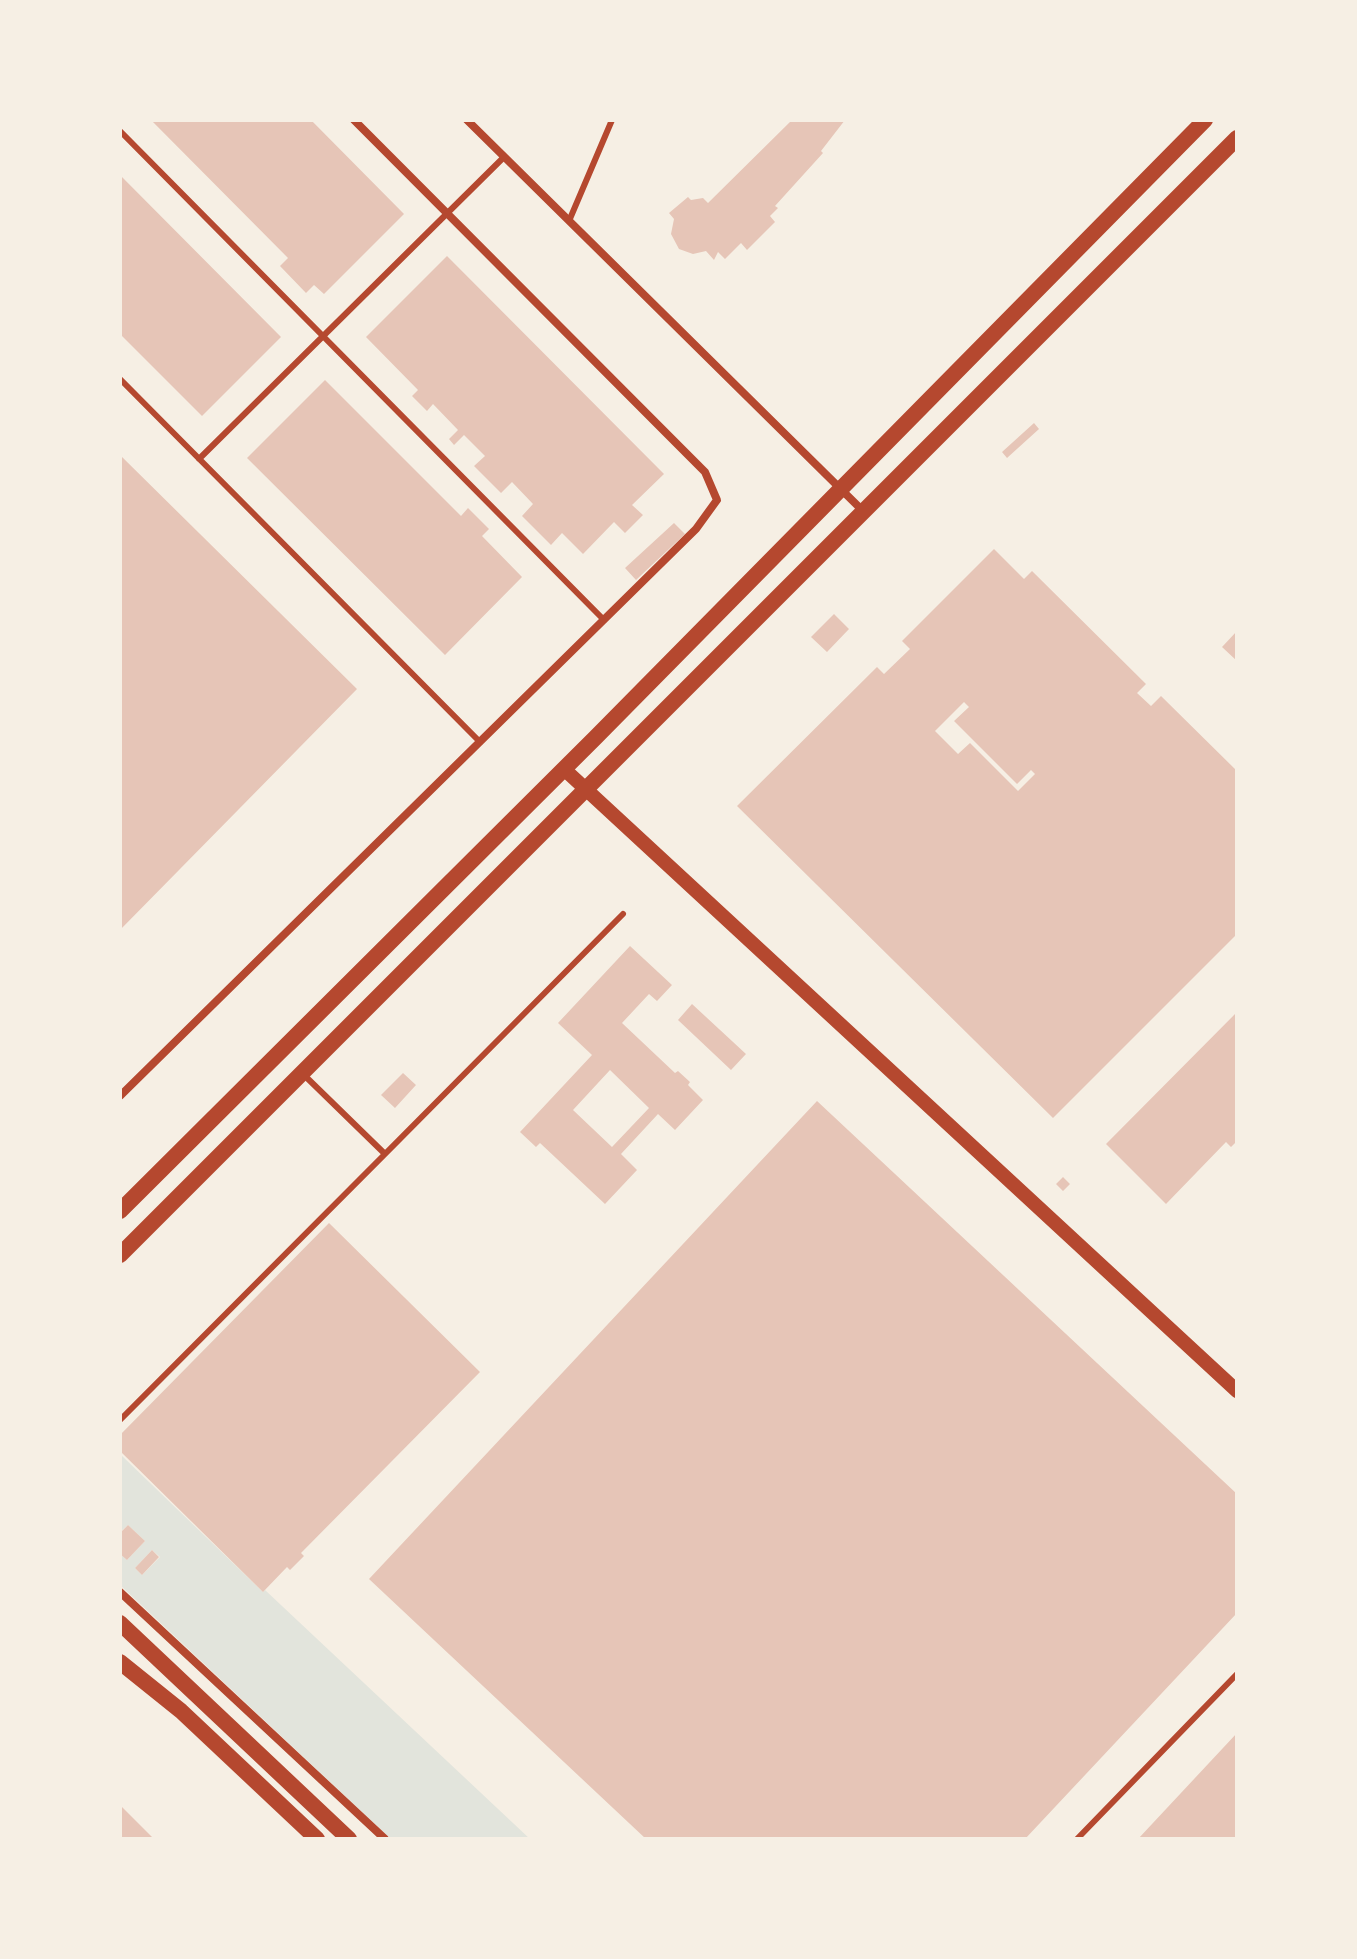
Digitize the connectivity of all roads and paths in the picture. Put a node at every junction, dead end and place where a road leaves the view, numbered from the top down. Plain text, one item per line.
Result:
1 (354, 120) edge
2 (467, 120) edge
3 (612, 120) edge
4 (1205, 120) edge
5 (120, 131) edge
6 (1237, 138) edge
7 (504, 157) junction
8 (447, 213) junction
9 (569, 221) junction
10 (324, 334) junction
11 (120, 379) edge
12 (199, 459) junction
13 (841, 491) junction
14 (862, 510) junction
15 (604, 620) junction
16 (480, 742) junction
17 (564, 769) junction
18 (584, 789) junction
19 (623, 914) dead end
20 (301, 1073) junction
21 (120, 1096) edge
22 (385, 1154) junction
23 (120, 1211) edge
24 (120, 1255) edge
25 (1237, 1391) edge
26 (120, 1420) edge
27 (120, 1592) edge
28 (120, 1623) edge
29 (120, 1662) edge
30 (1237, 1674) edge
31 (317, 1839) edge
32 (349, 1839) edge
33 (385, 1839) edge
34 (1077, 1839) edge

1 - 8 street
2 - 7 street
3 - 9 lane
4 - 13 main road
5 - 10 lane
6 - 14 main road
7 - 8 lane
7 - 9 street
8 - 10 lane
8 - 15 street
9 - 13 street
10 - 12 lane
10 - 15 lane
11 - 12 lane
12 - 16 lane
13 - 14 street
13 - 17 main road
14 - 18 main road
15 - 16 street
16 - 21 street
17 - 18 street
17 - 23 main road
18 - 20 main road
18 - 25 street
19 - 22 lane
20 - 22 lane
20 - 24 main road
22 - 26 lane
27 - 33 street
28 - 32 main road
29 - 31 main road
30 - 34 lane

